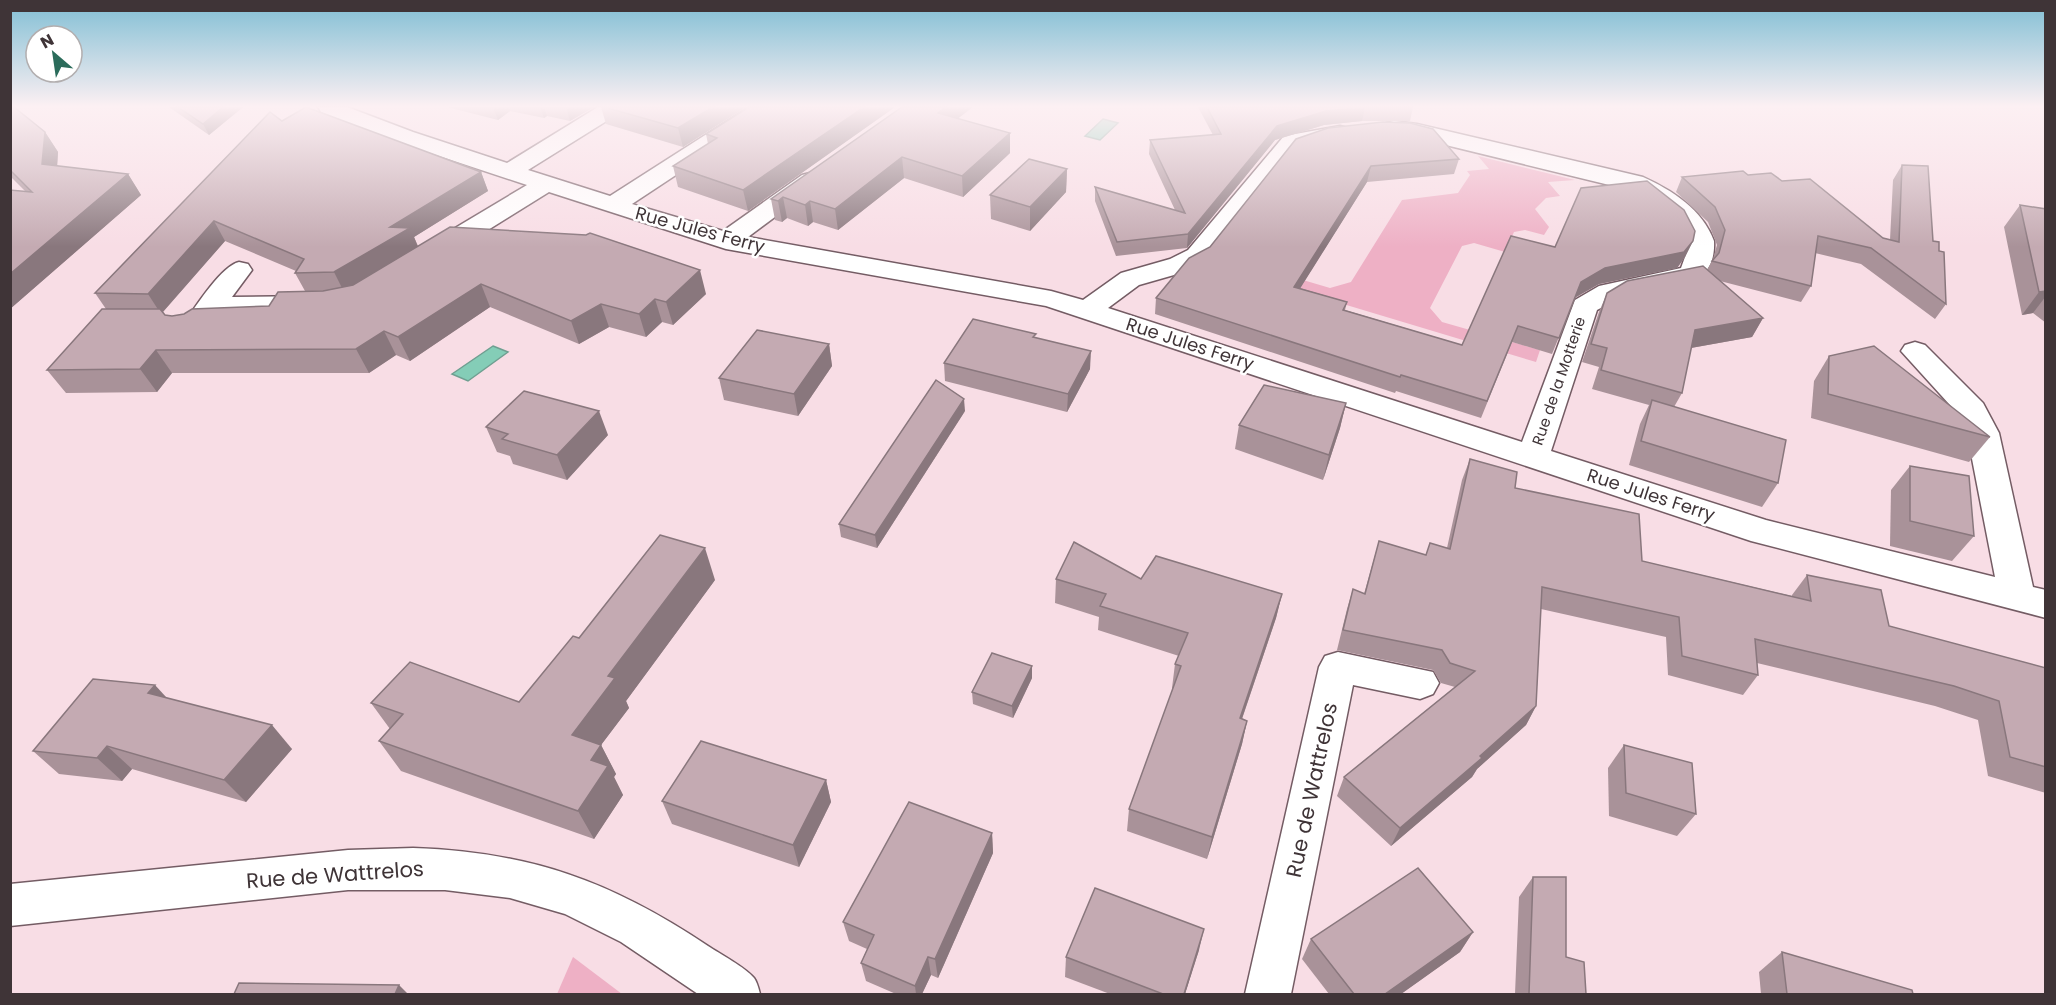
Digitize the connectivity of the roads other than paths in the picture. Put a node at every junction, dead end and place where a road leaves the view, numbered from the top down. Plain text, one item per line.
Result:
1 (455, 154) edge
2 (537, 154) edge
3 (691, 154) edge
4 (1281, 154) edge
5 (1514, 154) edge
6 (828, 167) edge
7 (508, 172) junction
8 (545, 184) junction
9 (612, 206) junction
10 (726, 241) junction
11 (417, 263) edge
12 (239, 270) dead end
13 (344, 302) edge
14 (210, 306) junction
15 (1088, 310) junction
16 (191, 330) edge
17 (1915, 351) dead end
18 (1533, 456) junction
19 (2031, 601) edge
20 (1420, 683) dead end
21 (10, 905) edge
22 (737, 994) edge
23 (1268, 994) edge

1 - 7 street, Rue Jules Ferry
2 - 7 street
3 - 9 street
4 - 15 street, Rue de la Motterie
5 - 18 street, Rue de la Motterie
6 - 10 street
7 - 8 street, Rue Jules Ferry
8 - 9 street, Rue Jules Ferry
8 - 11 street
9 - 10 street, Rue Jules Ferry
10 - 15 street, Rue Jules Ferry
12 - 14 street
13 - 14 street
14 - 16 street
15 - 18 street, Rue Jules Ferry
17 - 19 street
18 - 19 street, Rue Jules Ferry
20 - 23 street, Rue de Wattrelos
21 - 22 street, Rue de Wattrelos

